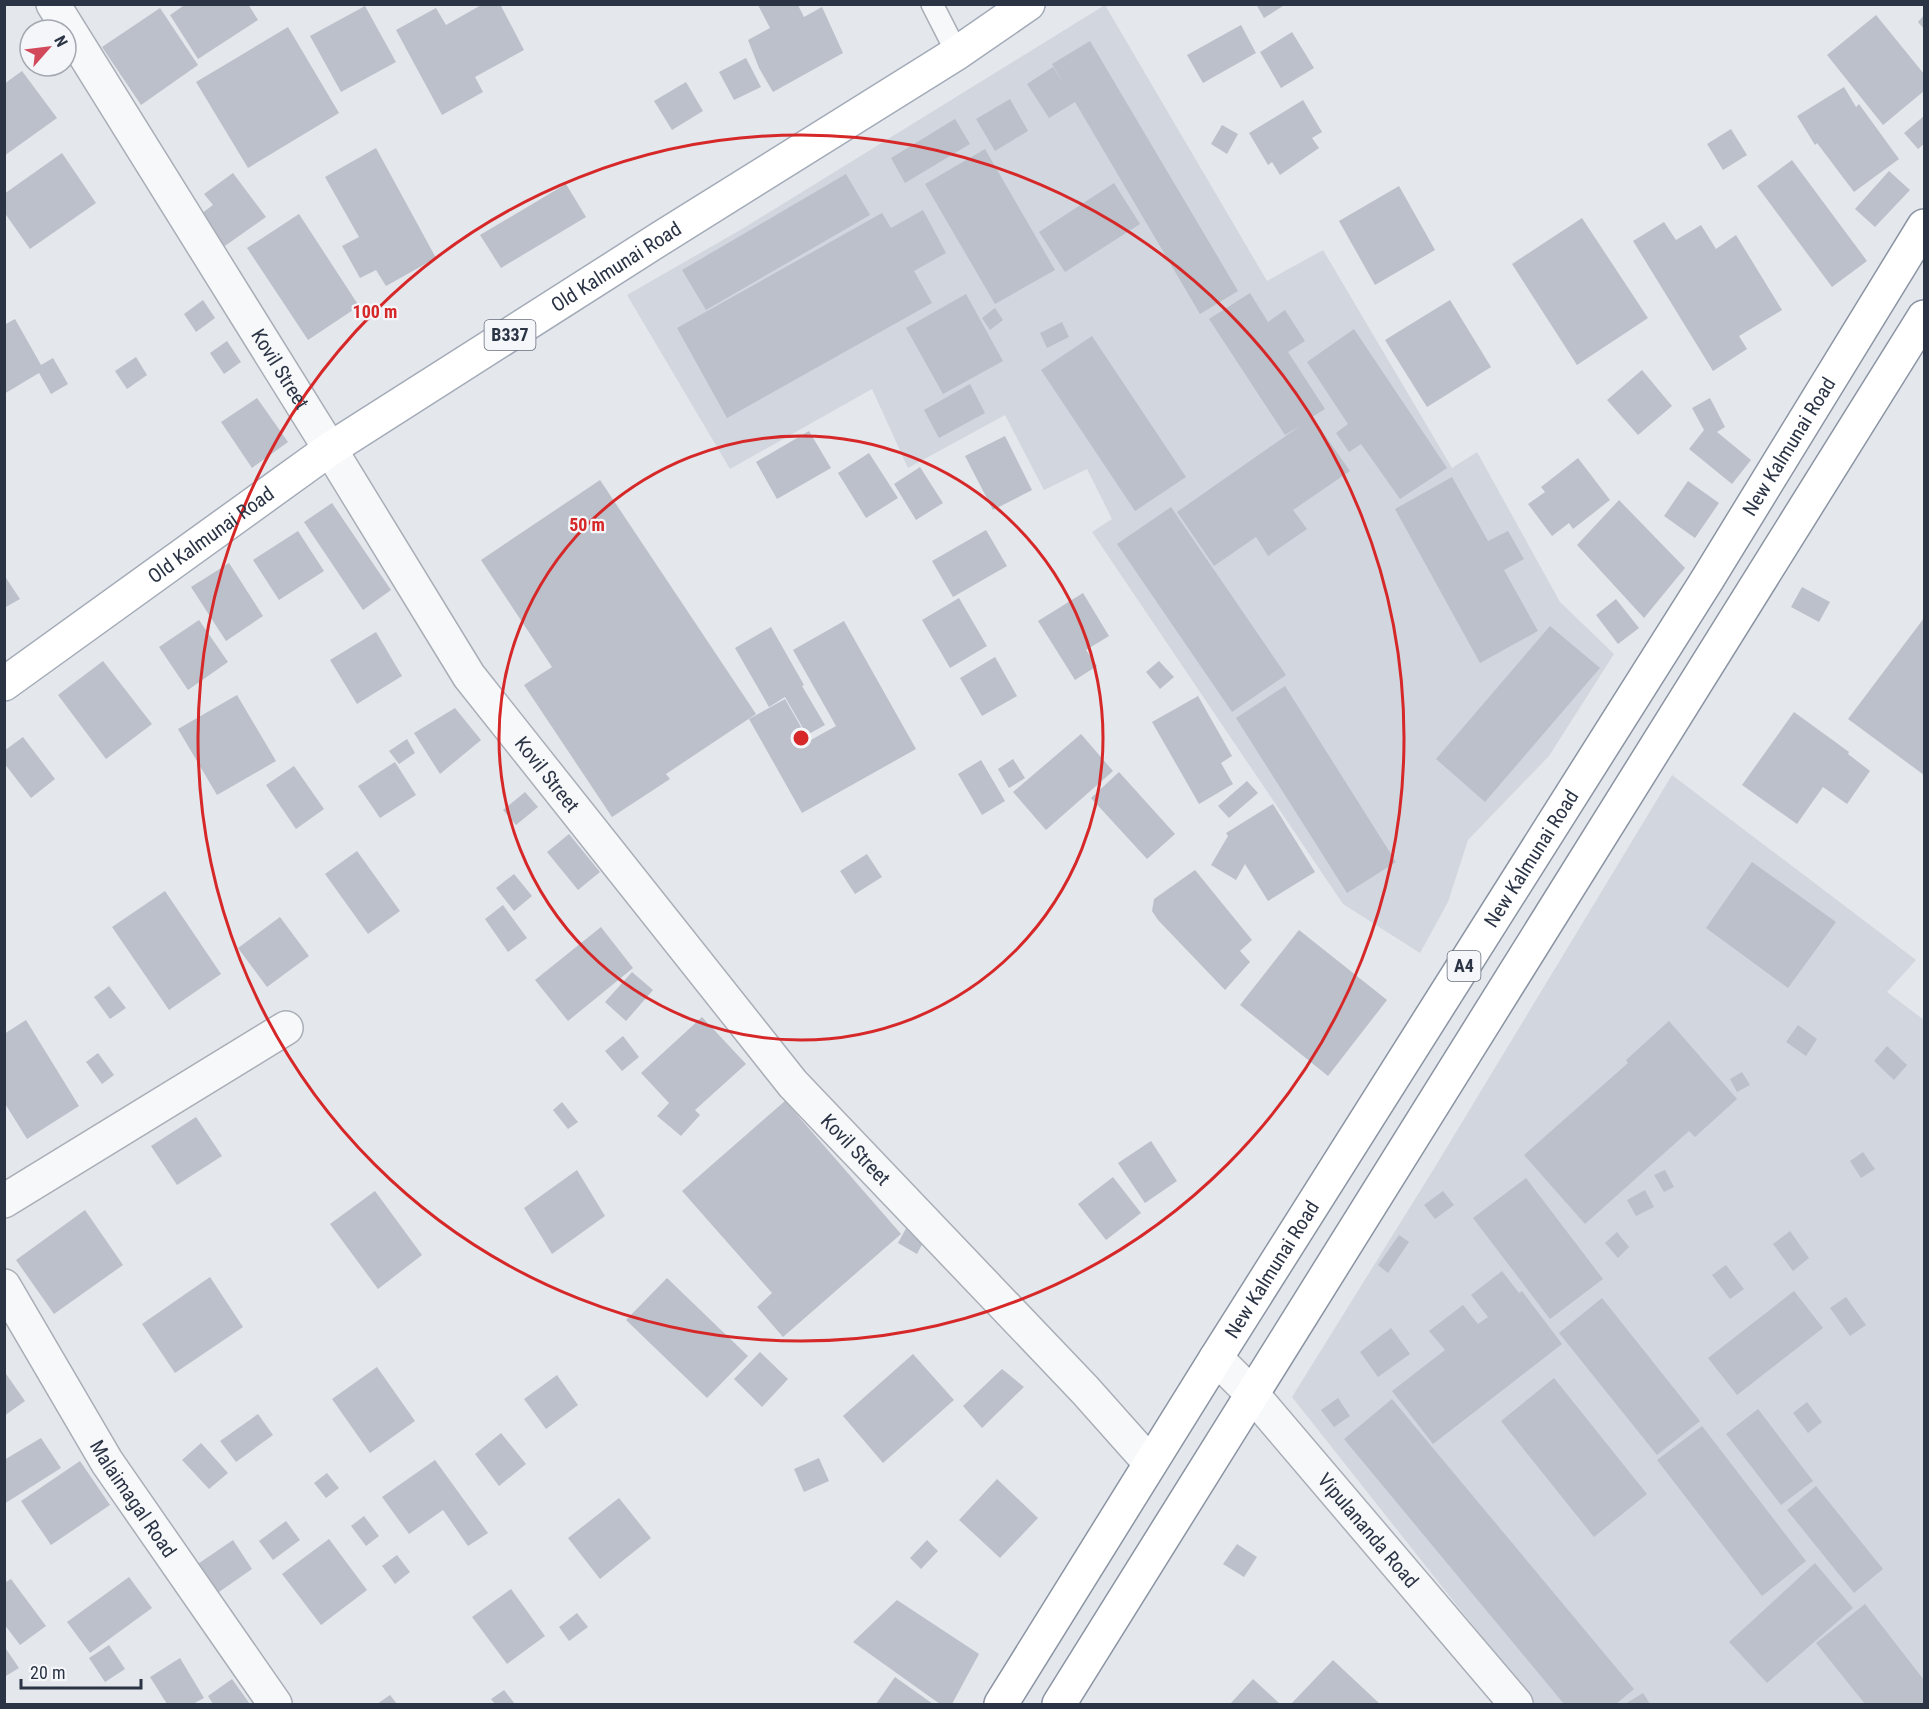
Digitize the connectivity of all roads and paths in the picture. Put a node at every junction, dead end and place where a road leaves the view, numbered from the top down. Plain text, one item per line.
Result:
1 (52, 4) edge
2 (932, 4) edge
3 (1028, 4) edge
4 (957, 53) junction
5 (1924, 226) edge
6 (1924, 317) edge
7 (330, 449) junction
8 (4, 684) edge
9 (286, 1028) dead end
10 (4, 1201) edge
11 (4, 1286) edge
12 (1216, 1358) junction
13 (1253, 1395) junction
14 (1150, 1463) junction
15 (275, 1704) edge
16 (1001, 1704) edge
17 (1059, 1704) edge
18 (1515, 1704) edge

1 - 7 street, Kovil Street
2 - 4 lane
3 - 4 main road, Old Kalmunai Road / B337
4 - 7 main road, Old Kalmunai Road / B337
5 - 12 main road, New Kalmunai Road / A4
6 - 13 main road, A4
7 - 8 main road, Old Kalmunai Road / B337
7 - 14 street, Kovil Street
9 - 10 street
11 - 15 street, Malaimagal Road
12 - 13 street, Vipulananda Road
12 - 14 main road, New Kalmunai Road / A4
13 - 17 main road, A4
13 - 18 street, Vipulananda Road
14 - 16 main road, New Kalmunai Road / A4

